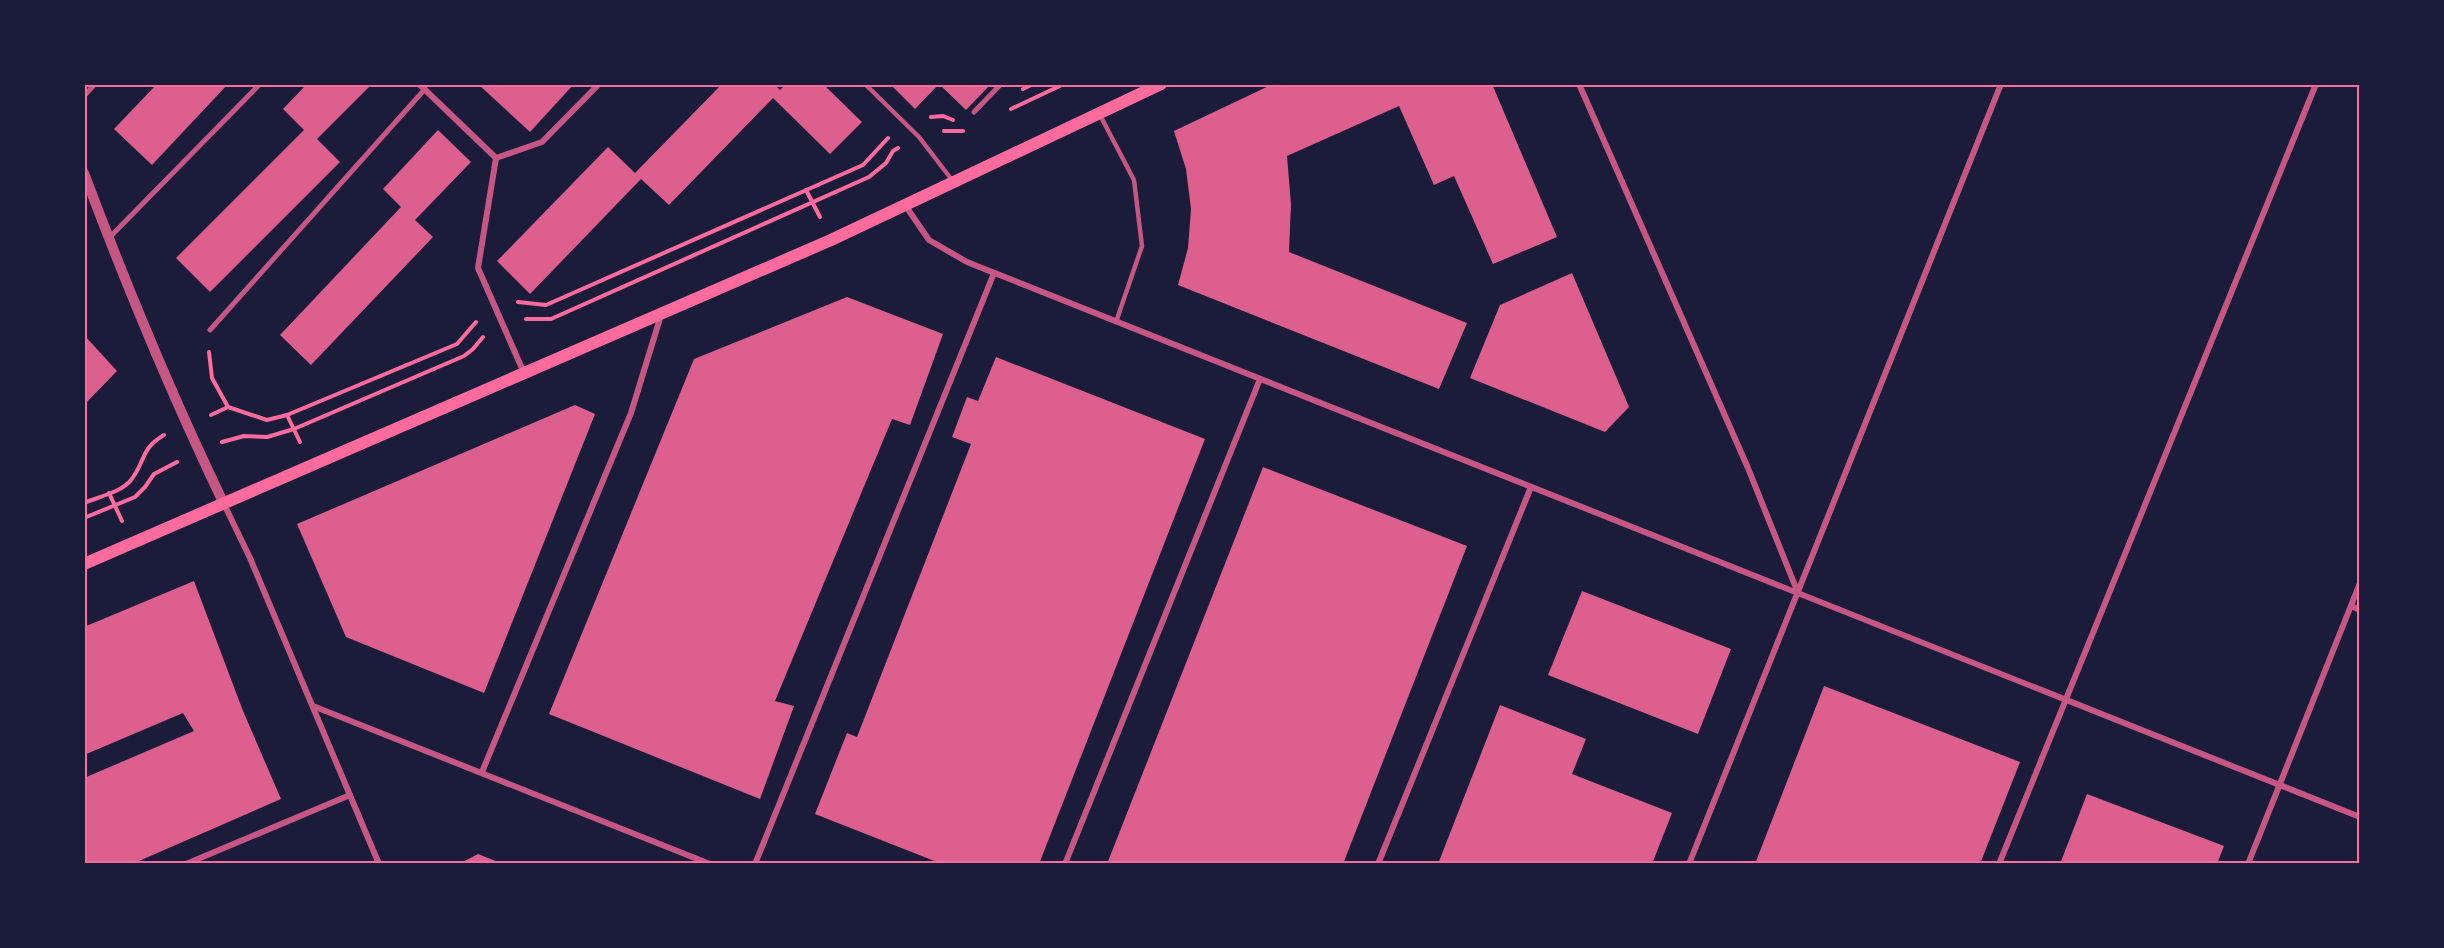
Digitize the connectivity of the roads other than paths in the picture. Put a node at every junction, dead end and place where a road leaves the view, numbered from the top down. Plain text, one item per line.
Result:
1 (95, 84) edge
2 (260, 84) edge
3 (599, 84) edge
4 (865, 84) edge
5 (1001, 84) edge
6 (1161, 84) edge
7 (1579, 84) edge
8 (2001, 84) edge
9 (2316, 84) edge
10 (422, 87) edge
11 (84, 96) edge
12 (974, 112) road end
13 (1099, 113) junction
14 (496, 158) junction
15 (84, 173) edge
16 (954, 182) junction
17 (904, 205) junction
18 (109, 239) junction
19 (994, 273) junction
20 (662, 314) junction
21 (1116, 322) junction
22 (210, 330) road end
23 (524, 374) junction
24 (1260, 379) junction
25 (1531, 487) junction
26 (224, 504) junction
27 (84, 564) edge
28 (2360, 583) edge
29 (1798, 593) junction
30 (2351, 606) junction
31 (2360, 610) edge
32 (2065, 700) junction
33 (313, 706) junction
34 (482, 772) junction
35 (2279, 785) junction
36 (350, 795) junction
37 (2360, 817) edge
38 (186, 864) edge
39 (379, 864) edge
40 (711, 864) edge
41 (755, 864) edge
42 (1065, 864) edge
43 (1378, 864) edge
44 (1689, 864) edge
45 (1999, 864) edge
46 (2248, 864) edge

1 - 11 street
2 - 18 street
3 - 14 street
4 - 16 lane
5 - 12 street
6 - 13 main road
7 - 29 street
8 - 29 street
9 - 32 street
10 - 14 street
10 - 22 street
13 - 16 main road
13 - 21 lane
14 - 23 street
15 - 18 street
16 - 17 main road
17 - 19 street
17 - 20 main road
18 - 26 street
19 - 21 street
19 - 41 street
20 - 23 main road
20 - 34 street
21 - 24 street
23 - 26 main road
24 - 25 street
24 - 42 street
25 - 29 street
25 - 43 street
26 - 27 main road
26 - 33 street
28 - 30 street
29 - 32 street
29 - 44 street
30 - 31 street
30 - 35 street
32 - 35 street
32 - 45 street
33 - 34 street
33 - 36 street
34 - 40 street
35 - 37 street
35 - 46 street
36 - 38 street
36 - 39 street

